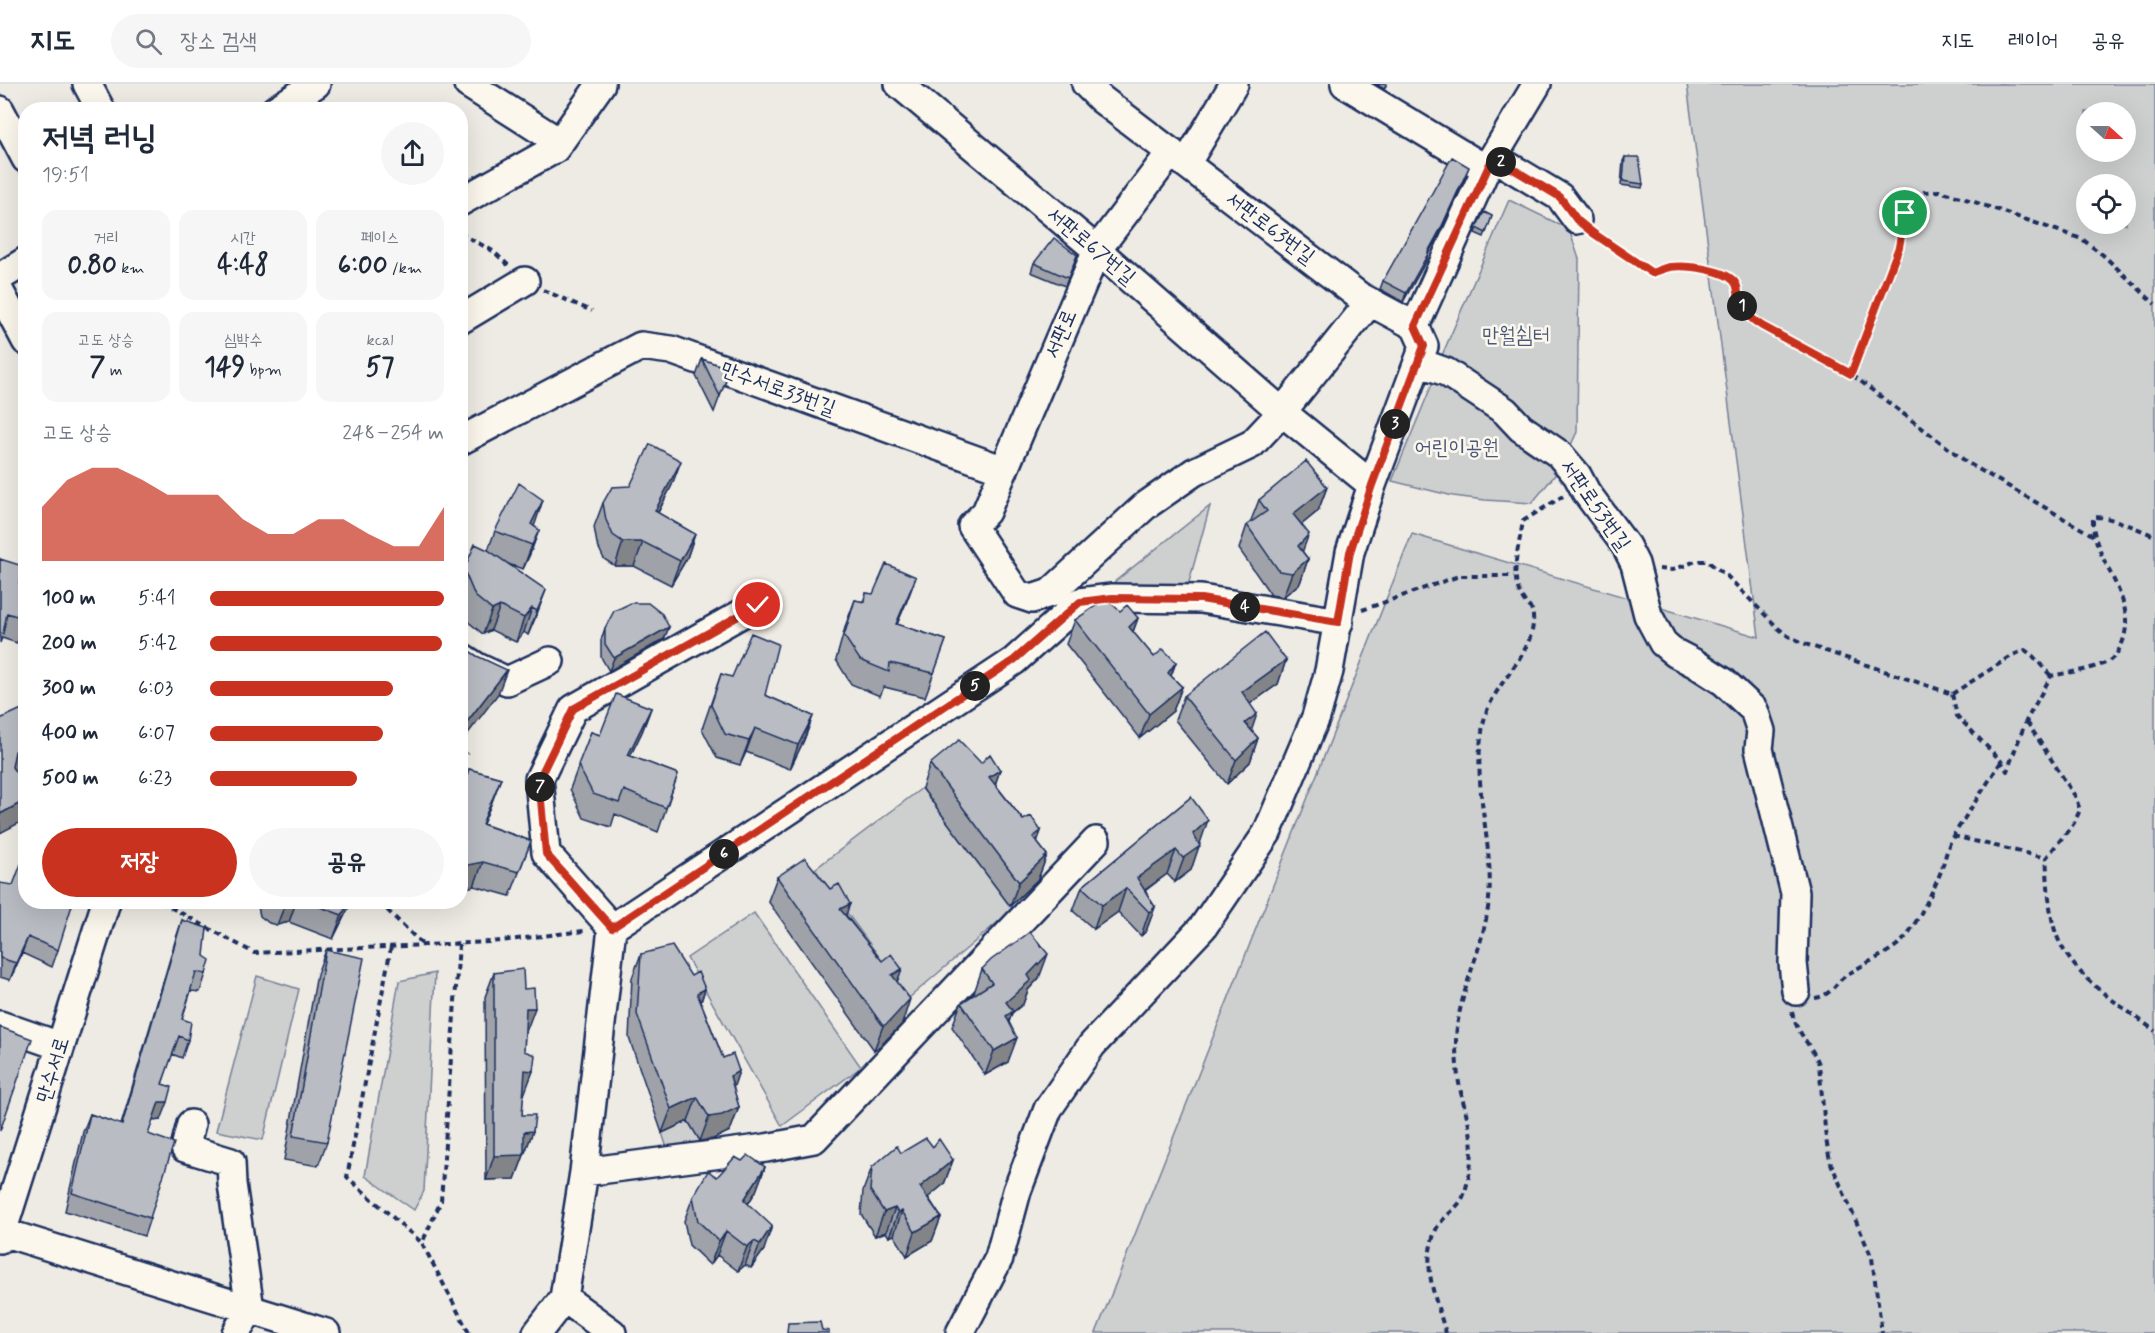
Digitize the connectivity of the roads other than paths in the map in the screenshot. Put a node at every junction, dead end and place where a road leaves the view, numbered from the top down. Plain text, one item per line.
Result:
1 (88, 84) edge
2 (316, 84) edge
3 (468, 84) edge
4 (601, 84) edge
5 (899, 84) edge
6 (1086, 84) edge
7 (1234, 84) edge
8 (1345, 84) edge
9 (1537, 84) edge
10 (97, 102) edge
11 (288, 102) edge
12 (0, 110) edge
13 (560, 142) junction
14 (18, 144) edge
15 (1178, 158) junction
16 (1490, 163) junction
17 (468, 198) edge
18 (1577, 220) road end
19 (1097, 250) junction
20 (18, 266) edge
21 (0, 277) edge
22 (525, 281) dead end
23 (0, 292) edge
24 (1370, 302) junction
25 (468, 315) edge
26 (18, 326) edge
27 (1415, 326) junction
28 (1418, 362) junction
29 (1281, 412) junction
30 (468, 437) edge
31 (1004, 470) junction
32 (1372, 485) junction
33 (758, 605) dead end
34 (1338, 622) junction
35 (468, 661) edge
36 (550, 661) dead end
37 (1096, 841) dead end
38 (104, 909) edge
39 (612, 928) junction
40 (1798, 1000) road end
41 (0, 1025) edge
42 (60, 1046) junction
43 (191, 1124) dead end
44 (584, 1172) junction
45 (1, 1236) edge
46 (564, 1298) junction
47 (250, 1309) junction
48 (236, 1333) edge
49 (326, 1333) edge
50 (537, 1333) edge
51 (612, 1333) edge
52 (960, 1333) edge

1 - 10 street
2 - 11 street
3 - 13 street
4 - 13 street
5 - 19 street, 서판로67번길
6 - 15 street, 서판로63번길
7 - 15 street, 서판로
8 - 16 street
9 - 16 street
12 - 14 street
13 - 17 street
15 - 19 street, 서판로
15 - 24 street, 서판로63번길
16 - 18 street
16 - 27 street
19 - 29 street, 서판로67번길
19 - 31 street, 서판로
20 - 21 street
22 - 25 street
23 - 26 street
24 - 27 street, 서판로63번길
24 - 29 street
27 - 28 street
28 - 32 street
28 - 40 street, 서판로53번길
29 - 31 street, 서판로
29 - 32 street, 서판로67번길
30 - 31 street, 만수서로33번길
32 - 34 street
33 - 39 street
34 - 39 street
34 - 52 street
35 - 36 street
37 - 44 street
38 - 42 street, 만수서로
39 - 44 street
41 - 42 street
42 - 45 street, 만수서로
43 - 47 street
44 - 46 street
45 - 47 street
46 - 50 street
46 - 51 street
47 - 48 street
47 - 49 street

